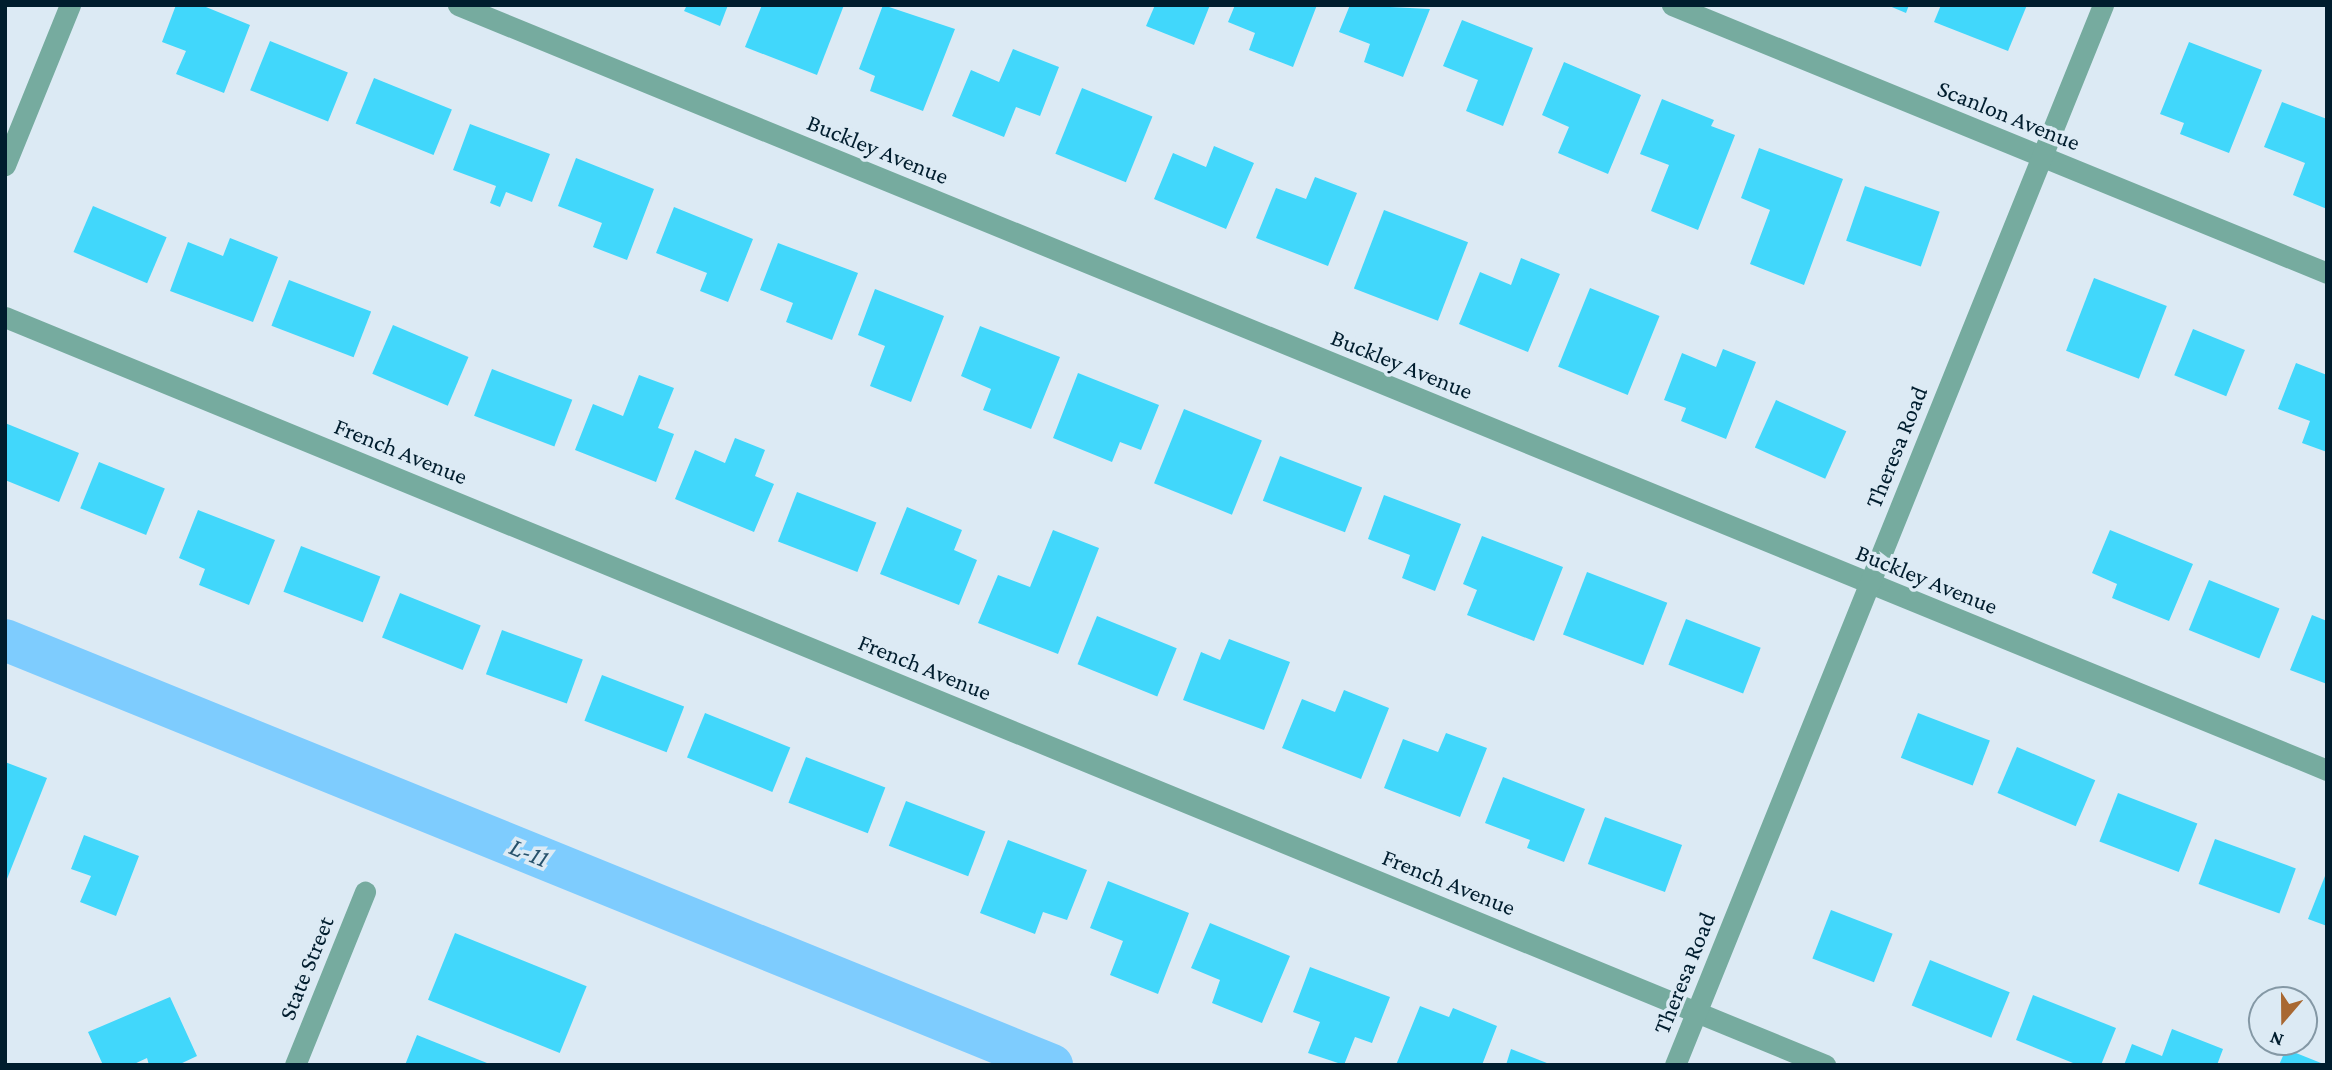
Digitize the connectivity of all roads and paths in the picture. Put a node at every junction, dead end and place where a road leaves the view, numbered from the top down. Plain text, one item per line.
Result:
1 (70, 5) edge
2 (458, 5) edge
3 (1672, 5) edge
4 (2103, 5) edge
5 (2042, 157) junction
6 (5, 165) edge
7 (2327, 273) edge
8 (5, 317) edge
9 (1869, 584) junction
10 (2327, 770) edge
11 (365, 892) dead end
12 (1697, 1012) junction
13 (295, 1065) edge
14 (1675, 1065) edge
15 (1825, 1065) edge

1 - 6 street
2 - 9 street, Buckley Avenue
3 - 5 street, Scanlon Avenue
4 - 5 street, Theresa Road
5 - 7 street, Scanlon Avenue
5 - 9 street, Theresa Road
8 - 12 street, French Avenue
9 - 10 street, Buckley Avenue
9 - 12 street, Theresa Road
11 - 13 street, State Street
12 - 14 street, Theresa Road
12 - 15 street, French Avenue

